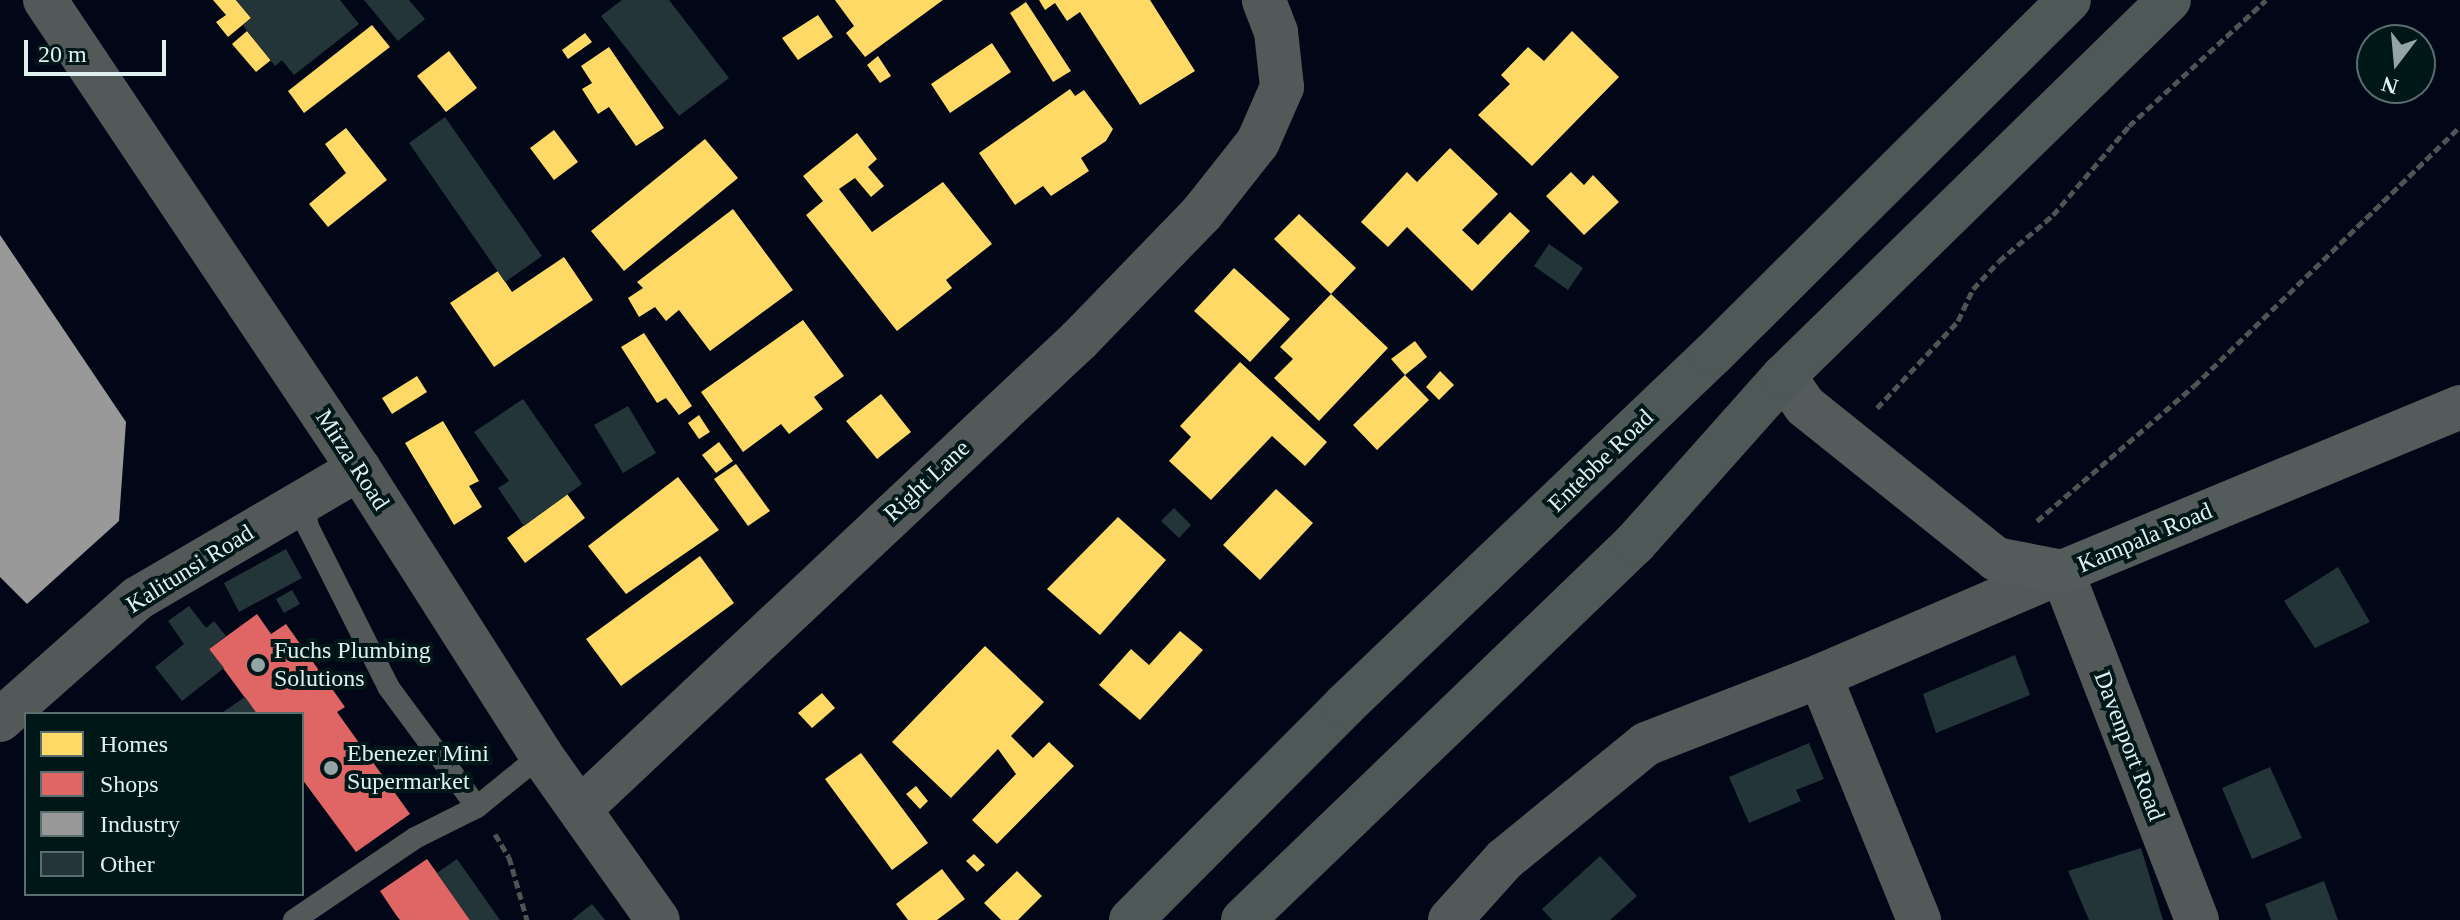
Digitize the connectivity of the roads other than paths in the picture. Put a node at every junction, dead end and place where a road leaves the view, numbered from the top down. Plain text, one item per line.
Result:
1 (45, 0) edge
2 (1264, 0) edge
3 (2069, 0) edge
4 (2169, 0) edge
5 (1784, 376) junction
6 (2460, 407) edge
7 (359, 469) junction
8 (303, 499) junction
9 (2062, 572) junction
10 (1820, 676) junction
11 (0, 720) edge
12 (541, 755) junction
13 (477, 807) junction
14 (582, 807) junction
15 (294, 920) edge
16 (658, 920) edge
17 (1131, 920) edge
18 (1243, 920) edge
19 (1450, 920) edge
20 (1919, 920) edge
21 (2197, 920) edge

1 - 7 street, Mirza Road
2 - 14 street, Right Lane
3 - 17 highway, Entebbe Road
4 - 5 highway
5 - 9 main road, Kampala Road
5 - 18 highway
6 - 9 main road, Kampala Road
7 - 8 street, Kalitunsi Road
7 - 12 street, Mirza Road
8 - 11 street, Kalitunsi Road
8 - 13 lane
9 - 10 street
9 - 21 street, Davenport Road
10 - 19 street
10 - 20 street
12 - 13 lane
12 - 14 street, Mirza Road
13 - 15 lane
14 - 16 street, Mirza Road

